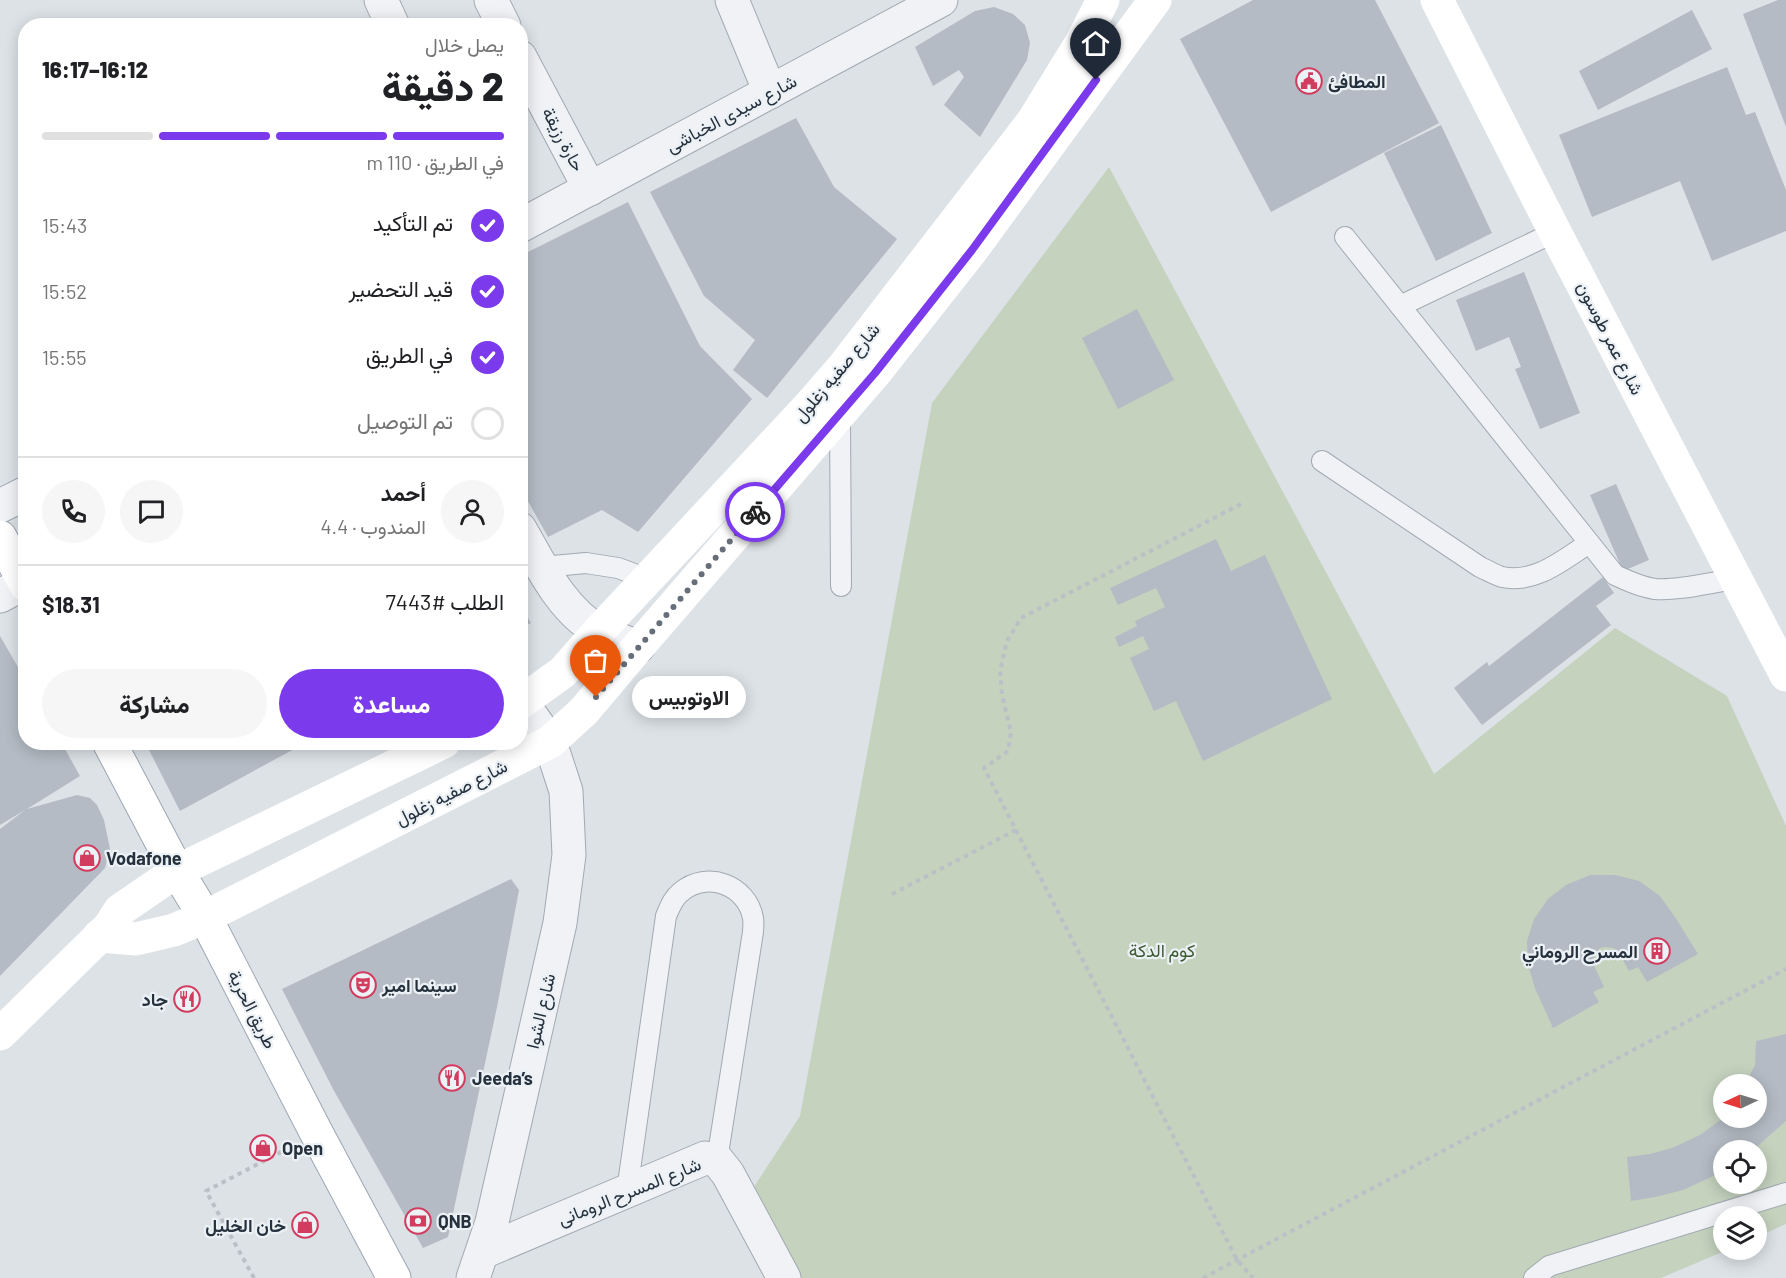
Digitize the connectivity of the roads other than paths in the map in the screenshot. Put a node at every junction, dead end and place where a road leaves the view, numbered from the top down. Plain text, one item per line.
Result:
1 (490, 0) edge
2 (732, 0) edge
3 (941, 0) edge
4 (1103, 0) edge
5 (1155, 0) edge
6 (1437, 0) edge
7 (500, 18) edge
8 (528, 72) edge
9 (770, 92) junction
10 (590, 189) junction
11 (528, 222) edge
12 (1555, 232) junction
13 (1345, 237) dead end
14 (1401, 306) junction
15 (825, 410) junction
16 (1322, 461) dead end
17 (18, 497) edge
18 (0, 506) edge
19 (0, 537) edge
20 (528, 543) edge
21 (1589, 543) junction
22 (542, 567) junction
23 (648, 579) junction
24 (1736, 579) junction
25 (841, 586) dead end
26 (17, 588) edge
27 (599, 631) junction
28 (638, 647) junction
29 (1786, 675) edge
30 (528, 698) edge
31 (528, 712) edge
32 (550, 742) junction
33 (113, 750) edge
34 (428, 750) edge
35 (177, 872) junction
36 (205, 917) junction
37 (99, 936) junction
38 (0, 1034) edge
39 (717, 1160) junction
40 (627, 1191) junction
41 (1786, 1193) edge
42 (478, 1265) edge
43 (394, 1278) edge
44 (784, 1278) edge
45 (1534, 1278) edge

1 - 7 street
2 - 9 street
3 - 9 street, شارع سيدى الخباشى
4 - 15 main road, شارع صفيه زغلول
5 - 15 main road, شارع صفيه زغلول
6 - 12 main road, شارع عمر طوسون
8 - 10 street, حارة رزيقة
9 - 10 street, شارع سيدى الخباشى
10 - 11 street, شارع سيدى الخباشى
12 - 14 lane
12 - 24 main road, شارع عمر طوسون
13 - 14 lane
14 - 21 lane
15 - 23 main road, شارع صفيه زغلول
15 - 25 lane
15 - 28 main road, شارع صفيه زغلول
16 - 21 lane
17 - 18 street
19 - 26 main road
20 - 22 street
21 - 24 lane
22 - 23 lane
22 - 27 street
23 - 27 main road, شارع صفيه زغلول
24 - 29 main road, شارع عمر طوسون
27 - 28 street
27 - 30 main road, شارع صفيه زغلول
28 - 32 main road, شارع صفيه زغلول
31 - 32 street, شارع الشوا
32 - 36 main road, شارع صفيه زغلول
32 - 42 street, شارع الشوا
33 - 35 main road, طريق الحرية
34 - 35 main road
35 - 36 main road, طريق الحرية
35 - 37 main road
36 - 37 main road, شارع صفيه زغلول
36 - 43 main road, طريق الحرية
37 - 38 main road
39 - 40 street, شارع المسرح الرومانى
39 - 40 lane
39 - 44 street, شارع المسرح الرومانى
40 - 42 street, شارع المسرح الرومانى
41 - 45 lane

